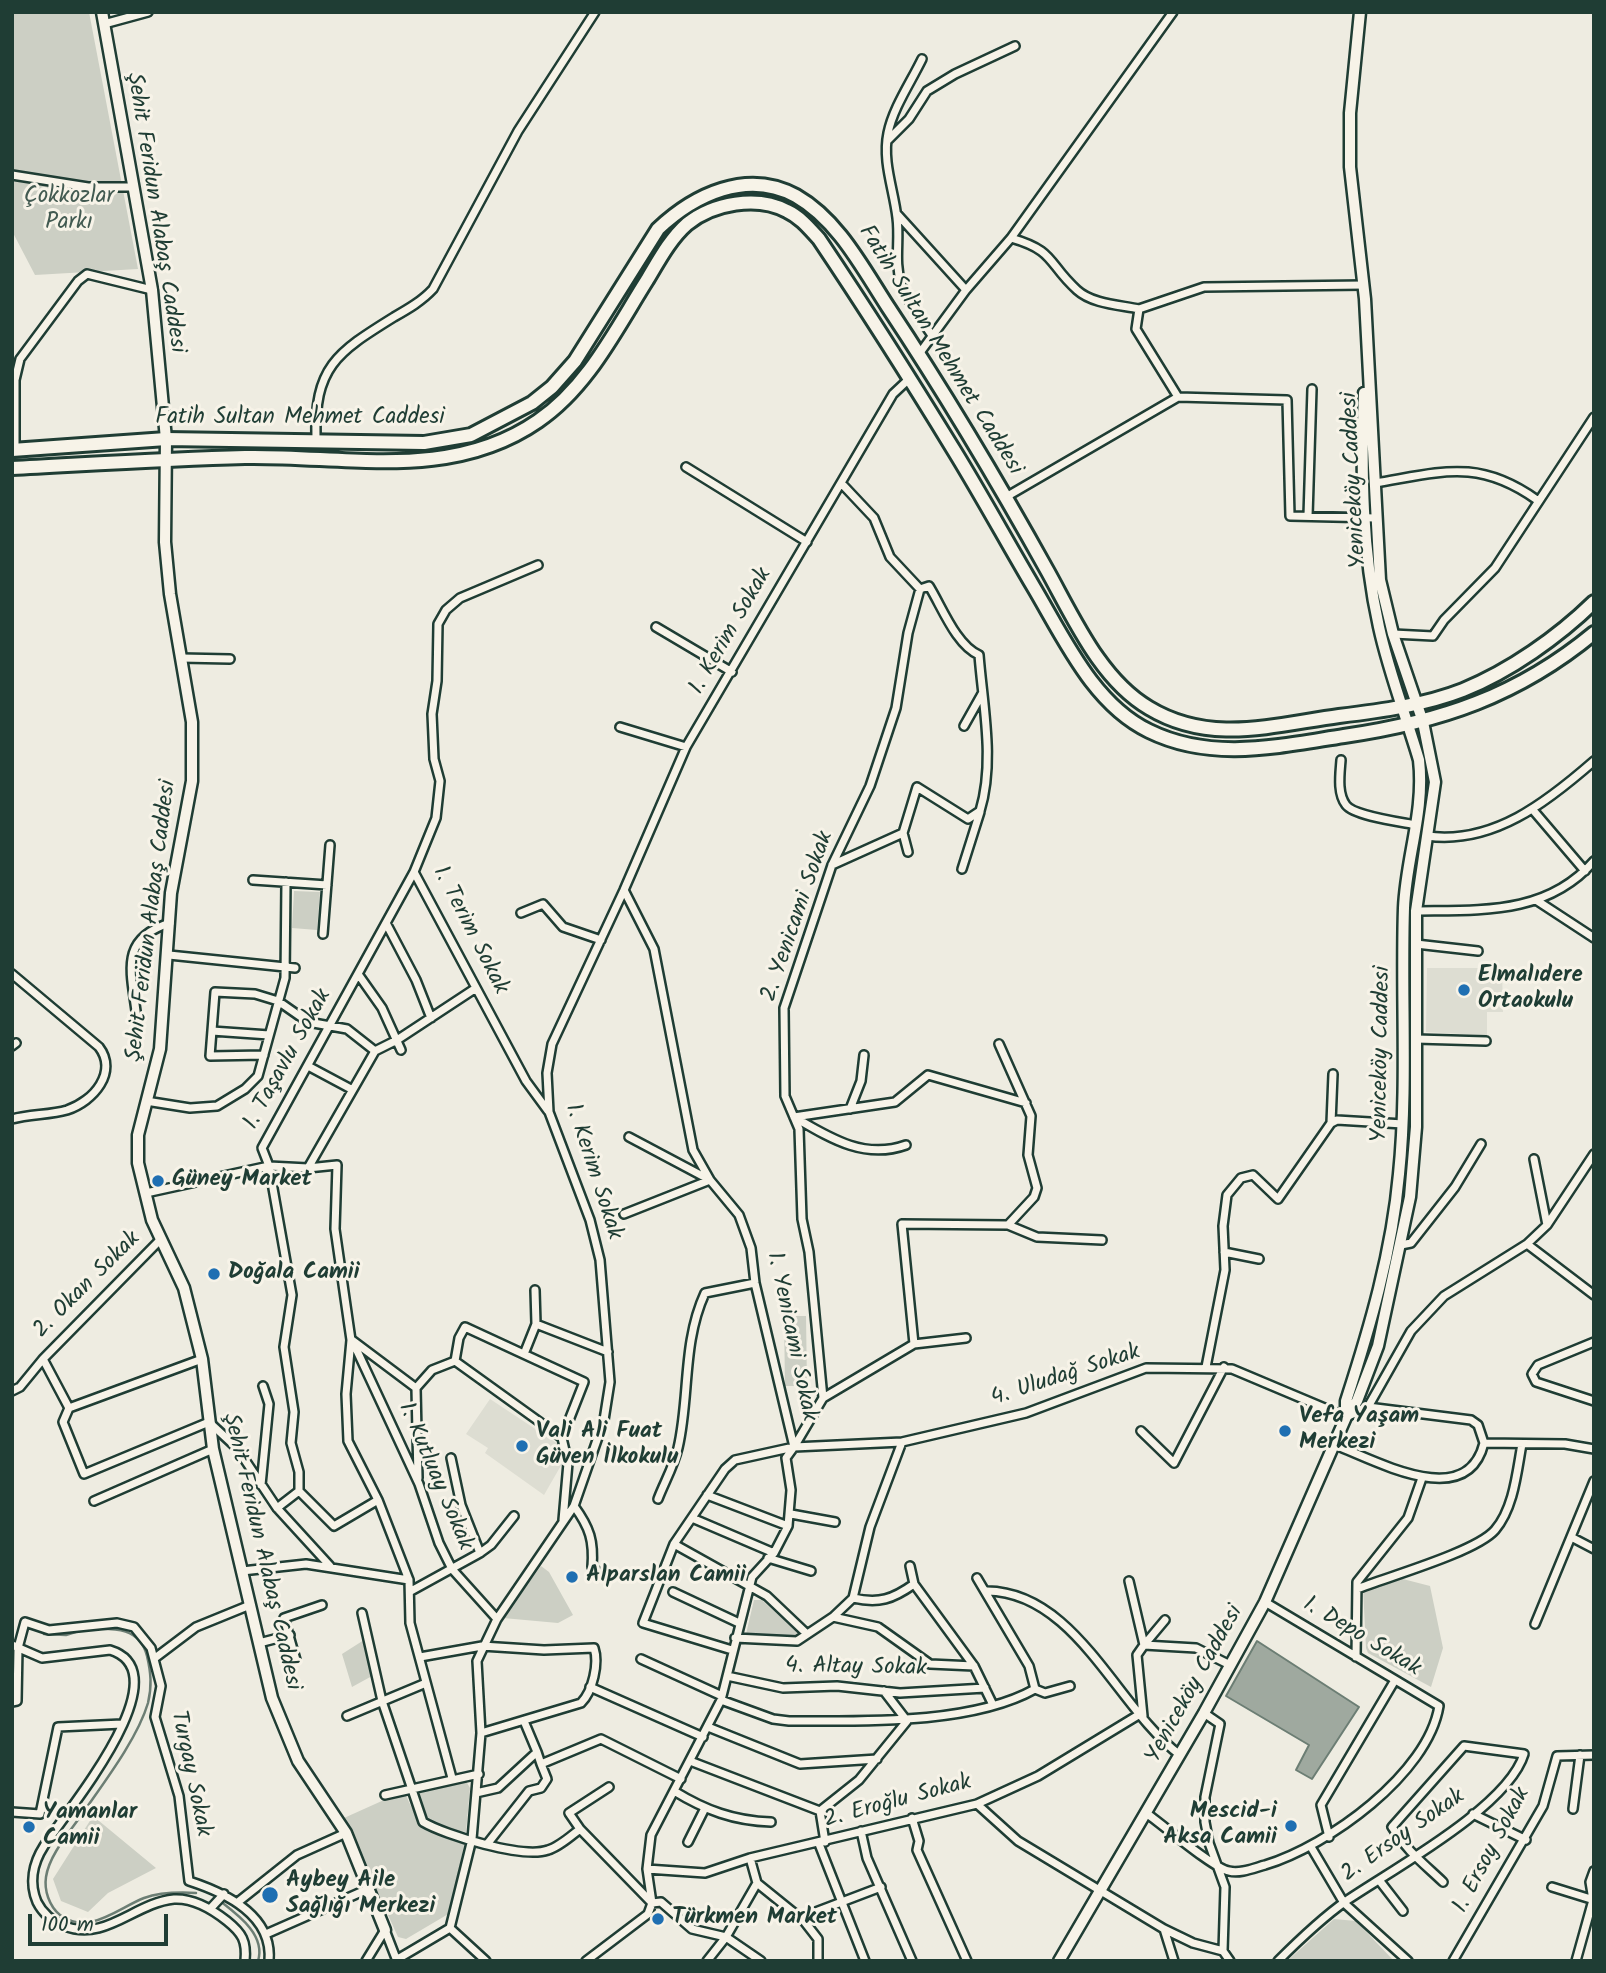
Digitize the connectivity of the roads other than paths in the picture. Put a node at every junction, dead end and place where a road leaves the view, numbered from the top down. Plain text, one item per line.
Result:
1 (102, 12) edge
2 (148, 12) edge
3 (595, 12) edge
4 (1173, 12) edge
5 (1360, 12) edge
6 (104, 24) junction
7 (1015, 46) dead end
8 (922, 59) dead end
9 (887, 141) junction
10 (12, 175) edge
11 (132, 187) junction
12 (896, 213) junction
13 (1011, 237) junction
14 (1364, 285) junction
15 (152, 290) junction
16 (965, 290) junction
17 (1139, 309) junction
18 (932, 334) junction
19 (919, 354) junction
20 (1369, 373) junction
21 (909, 379) junction
22 (1312, 389) dead end
23 (1178, 397) junction
24 (1594, 417) edge
25 (166, 439) junction
26 (316, 440) junction
27 (14, 450) edge
28 (164, 460) junction
29 (686, 467) dead end
30 (12, 468) edge
31 (1375, 483) junction
32 (842, 484) junction
33 (1006, 497) junction
34 (1537, 500) junction
35 (1308, 516) junction
36 (1364, 518) junction
37 (1376, 518) junction
38 (807, 542) junction
39 (538, 565) dead end
40 (920, 589) junction
41 (1594, 602) edge
42 (656, 626) dead end
43 (1594, 633) edge
44 (1393, 634) junction
45 (181, 658) junction
46 (230, 659) dead end
47 (732, 671) junction
48 (982, 694) junction
49 (1416, 703) junction
50 (1401, 706) junction
51 (1423, 722) junction
52 (1407, 724) junction
53 (620, 726) dead end
54 (964, 726) dead end
55 (686, 747) junction
56 (1341, 760) dead end
57 (1594, 761) edge
58 (1533, 810) junction
59 (980, 811) junction
60 (1416, 825) junction
61 (903, 833) junction
62 (1427, 836) junction
63 (330, 845) dead end
64 (908, 852) dead end
65 (1594, 861) edge
66 (832, 865) junction
67 (962, 869) dead end
68 (414, 872) junction
69 (1585, 872) junction
70 (253, 880) dead end
71 (286, 882) junction
72 (327, 884) junction
73 (624, 890) junction
74 (1536, 900) junction
75 (1416, 911) junction
76 (522, 913) dead end
77 (170, 923) junction
78 (386, 923) junction
79 (323, 934) dead end
80 (1594, 938) edge
81 (601, 940) junction
82 (1416, 944) junction
83 (1478, 951) dead end
84 (169, 956) junction
85 (284, 967) junction
86 (295, 968) dead end
87 (12, 974) edge
88 (358, 974) junction
89 (476, 988) junction
90 (278, 1001) junction
91 (137, 1018) dead end
92 (431, 1018) junction
93 (330, 1026) junction
94 (212, 1031) junction
95 (269, 1035) junction
96 (1416, 1039) junction
97 (397, 1040) junction
98 (1486, 1041) dead end
99 (999, 1044) dead end
100 (401, 1050) dead end
101 (375, 1051) junction
102 (264, 1055) junction
103 (864, 1055) dead end
104 (308, 1066) junction
105 (1333, 1074) dead end
106 (1402, 1079) junction
107 (1416, 1079) junction
108 (352, 1089) junction
109 (146, 1101) junction
110 (1026, 1103) junction
111 (850, 1108) junction
112 (549, 1112) junction
113 (794, 1117) junction
114 (12, 1119) edge
115 (1331, 1123) junction
116 (1403, 1124) junction
117 (629, 1137) dead end
118 (1481, 1144) dead end
119 (906, 1146) dead end
120 (1594, 1154) edge
121 (1534, 1159) dead end
122 (268, 1166) junction
123 (308, 1168) junction
124 (710, 1180) junction
125 (146, 1192) junction
126 (624, 1214) dead end
127 (1008, 1225) junction
128 (1547, 1225) junction
129 (160, 1240) junction
130 (1102, 1240) dead end
131 (1528, 1244) junction
132 (1401, 1245) junction
133 (1224, 1252) junction
134 (1259, 1259) dead end
135 (755, 1283) junction
136 (535, 1290) dead end
137 (1594, 1295) edge
138 (536, 1324) junction
139 (966, 1338) dead end
140 (352, 1340) junction
141 (1594, 1342) edge
142 (914, 1344) junction
143 (608, 1352) junction
144 (524, 1354) junction
145 (43, 1359) junction
146 (202, 1359) junction
147 (455, 1361) junction
148 (1206, 1367) junction
149 (1224, 1367) junction
150 (262, 1386) dead end
151 (416, 1388) junction
152 (12, 1391) edge
153 (823, 1398) junction
154 (1594, 1401) edge
155 (1368, 1407) junction
156 (68, 1408) junction
157 (1346, 1418) junction
158 (209, 1422) junction
159 (1141, 1431) dead end
160 (562, 1438) junction
161 (902, 1442) junction
162 (1484, 1443) junction
163 (1522, 1444) junction
164 (1335, 1445) junction
165 (794, 1447) junction
166 (213, 1449) junction
167 (1594, 1449) edge
168 (451, 1458) dead end
169 (1422, 1478) junction
170 (1594, 1481) edge
171 (419, 1484) junction
172 (261, 1485) junction
173 (299, 1491) junction
174 (707, 1495) junction
175 (658, 1499) dead end
176 (378, 1500) junction
177 (94, 1501) dead end
178 (574, 1506) junction
179 (277, 1508) junction
180 (791, 1514) junction
181 (514, 1517) dead end
182 (692, 1518) junction
183 (835, 1522) dead end
184 (563, 1523) junction
185 (788, 1526) junction
186 (1573, 1538) junction
187 (674, 1544) junction
188 (1594, 1549) edge
189 (480, 1553) junction
190 (771, 1556) junction
191 (330, 1566) junction
192 (910, 1566) dead end
193 (452, 1569) junction
194 (811, 1571) dead end
195 (242, 1572) junction
196 (599, 1573) dead end
197 (977, 1578) dead end
198 (409, 1580) junction
199 (1129, 1581) dead end
200 (914, 1584) junction
201 (748, 1587) junction
202 (1357, 1588) junction
203 (411, 1591) junction
204 (987, 1591) junction
205 (673, 1592) dead end
206 (853, 1598) junction
207 (1265, 1602) junction
208 (250, 1605) junction
209 (322, 1605) dead end
210 (362, 1613) dead end
211 (833, 1617) junction
212 (497, 1619) junction
213 (1165, 1620) dead end
214 (739, 1623) junction
215 (1535, 1624) dead end
216 (807, 1634) junction
217 (290, 1635) junction
218 (735, 1638) junction
219 (259, 1643) junction
220 (1144, 1645) junction
221 (15, 1646) edge
222 (482, 1646) junction
223 (732, 1650) junction
224 (420, 1657) junction
225 (1356, 1657) junction
226 (155, 1658) junction
227 (641, 1659) dead end
228 (296, 1660) dead end
229 (1230, 1665) junction
230 (974, 1666) junction
231 (727, 1676) junction
232 (1395, 1680) junction
233 (426, 1683) junction
234 (1070, 1686) dead end
235 (590, 1687) junction
236 (985, 1688) junction
237 (1035, 1689) junction
238 (884, 1691) junction
239 (721, 1698) junction
240 (382, 1701) junction
241 (12, 1702) edge
242 (993, 1705) junction
243 (1204, 1713) junction
244 (347, 1716) dead end
245 (1142, 1716) junction
246 (524, 1721) junction
247 (907, 1721) junction
248 (122, 1724) junction
249 (708, 1727) junction
250 (481, 1733) junction
251 (703, 1737) junction
252 (537, 1752) junction
253 (1180, 1755) junction
254 (1580, 1755) junction
255 (1594, 1755) edge
256 (877, 1759) junction
257 (690, 1761) junction
258 (541, 1764) junction
259 (479, 1774) junction
260 (452, 1778) junction
261 (681, 1779) junction
262 (410, 1787) junction
263 (609, 1787) dead end
264 (674, 1791) junction
265 (477, 1793) junction
266 (385, 1795) dead end
267 (977, 1804) junction
268 (1573, 1809) dead end
269 (704, 1810) junction
270 (820, 1811) junction
271 (12, 1812) edge
272 (1146, 1812) junction
273 (1473, 1814) junction
274 (912, 1818) junction
275 (771, 1822) dead end
276 (580, 1829) junction
277 (861, 1832) junction
278 (346, 1833) junction
279 (1329, 1837) junction
280 (472, 1839) junction
281 (1525, 1840) junction
282 (688, 1842) dead end
283 (488, 1843) junction
284 (822, 1843) junction
285 (1311, 1847) junction
286 (1416, 1856) junction
287 (750, 1858) junction
288 (1219, 1866) junction
289 (646, 1869) junction
290 (1594, 1871) edge
291 (1379, 1880) junction
292 (757, 1882) junction
293 (1443, 1882) dead end
294 (881, 1886) junction
295 (1552, 1887) dead end
296 (368, 1889) junction
297 (1100, 1890) junction
298 (223, 1894) junction
299 (1593, 1900) edge
300 (844, 1901) junction
301 (238, 1902) junction
302 (652, 1903) junction
303 (1344, 1903) junction
304 (210, 1909) junction
305 (1403, 1911) dead end
306 (804, 1921) junction
307 (450, 1928) junction
308 (1164, 1929) junction
309 (385, 1930) junction
310 (266, 1934) junction
311 (1585, 1936) junction
312 (726, 1937) junction
313 (1594, 1938) edge
314 (1223, 1951) junction
315 (600, 1957) edge
316 (245, 1961) edge
317 (269, 1961) edge
318 (366, 1961) edge
319 (396, 1961) edge
320 (486, 1961) edge
321 (586, 1961) edge
322 (707, 1961) edge
323 (761, 1961) edge
324 (818, 1961) edge
325 (865, 1961) edge
326 (912, 1961) edge
327 (967, 1961) edge
328 (1059, 1961) edge
329 (1174, 1961) edge
330 (1230, 1961) edge
331 (1278, 1961) edge
332 (1408, 1961) edge
333 (1453, 1961) edge
334 (1576, 1961) edge

1 - 6 street, Şehit Feridun Alabaş Caddesi
2 - 6 street
3 - 26 street
4 - 13 street
5 - 14 street
6 - 11 street, Şehit Feridun Alabaş Caddesi
7 - 9 street
8 - 9 street
9 - 12 street
10 - 11 street
11 - 15 street, Şehit Feridun Alabaş Caddesi
12 - 16 street
12 - 18 street
13 - 16 street
13 - 17 street
14 - 17 street
14 - 20 street
15 - 25 street, Şehit Feridun Alabaş Caddesi
15 - 27 street
16 - 18 street
17 - 23 street
18 - 19 street
19 - 26 main road, Fatih Sultan Mehmet Caddesi
19 - 33 main road, Fatih Sultan Mehmet Caddesi
20 - 31 street, Yeniceköy Caddesi
20 - 36 street, Yeniceköy Caddesi
21 - 28 main road, Fatih Sultan Mehmet Caddesi
21 - 32 street, 1. Kerim Sokak
21 - 52 main road, Fatih Sultan Mehmet Caddesi
22 - 35 street
23 - 33 street
23 - 35 street
24 - 34 street
25 - 26 main road, Fatih Sultan Mehmet Caddesi
25 - 27 main road, Fatih Sultan Mehmet Caddesi
25 - 28 street, Şehit Feridun Alabaş Caddesi
28 - 30 main road, Fatih Sultan Mehmet Caddesi
28 - 45 street, Şehit Feridun Alabaş Caddesi
29 - 38 street
31 - 34 street
31 - 37 street, Yeniceköy Caddesi
32 - 38 street, 1. Kerim Sokak
32 - 40 street
33 - 50 main road, Fatih Sultan Mehmet Caddesi
34 - 44 street
35 - 36 street
36 - 37 street
36 - 50 street, Yeniceköy Caddesi
37 - 44 street, Yeniceköy Caddesi
38 - 47 street, 1. Kerim Sokak
39 - 68 street, 1. Terim Sokak
40 - 48 street
40 - 66 street, 2. Yenicami Sokak
41 - 49 main road, Fatih Sultan Mehmet Caddesi
42 - 47 street
43 - 51 main road, Fatih Sultan Mehmet Caddesi
44 - 49 street, Yeniceköy Caddesi
45 - 46 street
45 - 77 street, Şehit Feridun Alabaş Caddesi
47 - 55 street, 1. Kerim Sokak
48 - 54 street
48 - 59 street
49 - 50 main road, Fatih Sultan Mehmet Caddesi
49 - 51 street, Yeniceköy Caddesi
50 - 52 street, Yeniceköy Caddesi
51 - 52 main road, Fatih Sultan Mehmet Caddesi
51 - 62 street, Yeniceköy Caddesi
52 - 60 street, Yeniceköy Caddesi
53 - 55 street
55 - 73 street, 1. Kerim Sokak
56 - 60 street
57 - 58 street
58 - 62 street
58 - 69 street
59 - 61 street
59 - 67 street
60 - 106 street, Yeniceköy Caddesi
61 - 64 street
61 - 66 street
62 - 75 street, Yeniceköy Caddesi
63 - 72 street
65 - 69 street
66 - 113 street, 2. Yenicami Sokak
68 - 78 street, 1. Taşavlu Sokak
68 - 89 street, 1. Terim Sokak
69 - 74 street
70 - 71 street
71 - 72 street
71 - 85 street
72 - 79 street
73 - 81 street, 1. Kerim Sokak
73 - 124 street, 1. Yenicami Sokak
74 - 75 street
74 - 80 street
75 - 82 street, Yeniceköy Caddesi
76 - 81 street
77 - 84 street, Şehit Feridun Alabaş Caddesi
77 - 91 street
78 - 88 street, 1. Taşavlu Sokak
78 - 92 street
81 - 112 street, 1. Kerim Sokak
82 - 83 street
82 - 96 street, Yeniceköy Caddesi
84 - 85 street
84 - 109 street, Şehit Feridun Alabaş Caddesi
85 - 86 street
85 - 90 street
87 - 114 street
88 - 93 street, 1. Taşavlu Sokak
88 - 97 street
89 - 92 street
89 - 112 street, 1. Terim Sokak
90 - 93 street
90 - 94 street
90 - 95 street
92 - 97 street
93 - 101 street
93 - 104 street, 1. Taşavlu Sokak
94 - 95 street
94 - 102 street
95 - 102 street
96 - 98 street
96 - 107 street, Yeniceköy Caddesi
97 - 100 street
97 - 101 street
99 - 110 street
101 - 108 street
102 - 109 street
103 - 111 street
104 - 108 street
104 - 122 street, 1. Taşavlu Sokak
105 - 115 street
106 - 107 street
106 - 116 street, Yeniceköy Caddesi
107 - 132 street, Yeniceköy Caddesi
108 - 123 street
109 - 125 street, Şehit Feridun Alabaş Caddesi
110 - 111 street
110 - 127 street
111 - 113 street
112 - 143 street, 1. Kerim Sokak
113 - 119 street
113 - 153 street, 2. Yenicami Sokak
115 - 116 street
115 - 133 street
116 - 157 street, Yeniceköy Caddesi
117 - 124 street
118 - 132 street
120 - 128 street
121 - 128 street
122 - 123 street
122 - 125 street
122 - 173 street, 1. Taşavlu Sokak
123 - 140 street
124 - 126 street
124 - 135 street, 1. Yenicami Sokak
125 - 129 street, Şehit Feridun Alabaş Caddesi
127 - 130 street
127 - 142 street
128 - 131 street
129 - 145 street, 2. Okan Sokak
129 - 146 street, Şehit Feridun Alabaş Caddesi
131 - 137 street
131 - 155 street
132 - 157 street, Yeniceköy Caddesi
133 - 134 street
133 - 148 street
135 - 165 street, 1. Yenicami Sokak
135 - 175 street
136 - 138 street
138 - 143 street
138 - 144 street
139 - 142 street
140 - 151 street
140 - 171 street, 1. Kutluay Sokak
140 - 176 street
141 - 154 street
142 - 153 street
143 - 178 street, 1. Kerim Sokak
144 - 147 street
144 - 160 street
145 - 152 street
145 - 156 street, 2. Okan Sokak
146 - 156 street
146 - 158 street, Şehit Feridun Alabaş Caddesi
147 - 151 street
147 - 160 street
148 - 149 street, 4. Uludağ Sokak
148 - 161 street, 4. Uludağ Sokak
149 - 157 street, 4. Uludağ Sokak
149 - 159 street
150 - 172 street
151 - 171 street
153 - 165 street
155 - 157 street
155 - 162 street
156 - 158 street, 2. Okan Sokak
157 - 164 street, Yeniceköy Caddesi
158 - 166 street, Şehit Feridun Alabaş Caddesi
158 - 172 street
160 - 184 street
161 - 165 street, 4. Uludağ Sokak
161 - 206 street
162 - 163 street
162 - 169 street
163 - 167 street
163 - 202 street
164 - 169 street
164 - 207 street, Yeniceköy Caddesi
165 - 174 street, 4. Uludağ Sokak
165 - 180 street, 1. Yenicami Sokak
166 - 177 street
166 - 195 street, Şehit Feridun Alabaş Caddesi
168 - 189 street
169 - 202 street
170 - 186 street
171 - 193 street, 1. Kutluay Sokak
172 - 179 street
173 - 176 street
173 - 179 street
174 - 182 street
174 - 185 street
176 - 198 street
178 - 184 street, 1. Kerim Sokak
178 - 196 street
179 - 191 street
180 - 183 street
180 - 185 street, 1. Yenicami Sokak
181 - 189 street
182 - 187 street
182 - 190 street
184 - 212 street, 1. Kerim Sokak
185 - 190 street, 1. Yenicami Sokak
186 - 188 street
186 - 215 street
187 - 201 street
187 - 223 street
189 - 193 street
190 - 194 street
190 - 201 street, 1. Yenicami Sokak
191 - 195 street
191 - 198 street
192 - 200 street
193 - 203 street
193 - 212 street, 1. Kutluay Sokak
195 - 208 street, Şehit Feridun Alabaş Caddesi
197 - 204 street
198 - 203 street
199 - 220 street
200 - 206 street
200 - 230 street
201 - 214 street, 1. Yenicami Sokak
201 - 216 street
202 - 225 street
203 - 224 street
204 - 237 street
204 - 245 street
205 - 214 street
206 - 211 street
207 - 225 street, 1. Depo Sokak
207 - 229 street, Yeniceköy Caddesi
208 - 219 street, Şehit Feridun Alabaş Caddesi
208 - 226 street
209 - 217 street
210 - 240 street
211 - 216 street
211 - 230 street
212 - 222 street, 1. Kerim Sokak
213 - 220 street
214 - 218 street, 1. Yenicami Sokak
216 - 218 street
217 - 219 street
217 - 228 street
218 - 223 street, 1. Yenicami Sokak
219 - 278 street, Şehit Feridun Alabaş Caddesi
220 - 229 street
220 - 245 street
221 - 226 street, Turgay Sokak
221 - 241 street
221 - 248 street
222 - 224 street
222 - 235 street
222 - 250 street, 1. Kerim Sokak
223 - 231 street, 1. Yenicami Sokak
224 - 233 street
225 - 232 street, 1. Depo Sokak
226 - 298 street, Turgay Sokak
227 - 239 street
229 - 243 street, Yeniceköy Caddesi
230 - 236 street
231 - 238 street, 4. Altay Sokak
231 - 239 street, 1. Yenicami Sokak
232 - 279 street
232 - 279 street, 1. Depo Sokak
233 - 240 street
233 - 260 street
234 - 237 street
235 - 246 street
235 - 251 street
236 - 238 street, 4. Altay Sokak
236 - 242 street
237 - 242 street
238 - 247 street
239 - 247 street
239 - 249 street, 1. Yenicami Sokak
240 - 244 street
240 - 262 street
242 - 247 street
243 - 253 street, Yeniceköy Caddesi
243 - 288 street
245 - 253 street
245 - 267 street, 2. Eroğlu Sokak
246 - 250 street
246 - 252 street
247 - 256 street
248 - 271 street
248 - 304 street
249 - 251 street, 1. Yenicami Sokak
249 - 256 street
250 - 259 street, 1. Kerim Sokak
251 - 257 street, 1. Yenicami Sokak
252 - 258 street
252 - 265 street
253 - 272 street, Yeniceköy Caddesi
254 - 255 street
254 - 268 street
254 - 281 street, 1. Ersoy Sokak
256 - 270 street
257 - 261 street, 1. Yenicami Sokak
257 - 270 street
258 - 261 street
258 - 283 street
259 - 260 street
259 - 265 street, 1. Kerim Sokak
260 - 262 street
261 - 264 street, 1. Yenicami Sokak
262 - 266 street
262 - 280 street
263 - 276 street
264 - 269 street
264 - 289 street, 1. Yenicami Sokak
265 - 280 street, 1. Kerim Sokak
267 - 274 street, 2. Eroğlu Sokak
267 - 297 street
269 - 275 street
269 - 282 street
270 - 284 street
272 - 288 street
272 - 297 street, Yeniceköy Caddesi
273 - 281 street
273 - 286 street, 2. Ersoy Sokak
273 - 286 street, 2. Ersoy Sokak
274 - 277 street, 2. Eroğlu Sokak
274 - 327 street
276 - 283 street
276 - 302 street
277 - 284 street, 2. Eroğlu Sokak
277 - 294 street
278 - 296 street, Şehit Feridun Alabaş Caddesi
278 - 301 street
279 - 285 street
280 - 283 street
280 - 307 street, 1. Kerim Sokak
281 - 333 street, 1. Ersoy Sokak
284 - 287 street, 2. Eroğlu Sokak
284 - 300 street
285 - 288 street
285 - 303 street
286 - 291 street, 2. Ersoy Sokak
286 - 293 street
287 - 289 street, 2. Eroğlu Sokak
287 - 292 street
288 - 314 street
289 - 302 street, 1. Yenicami Sokak
290 - 299 street
291 - 303 street, 2. Ersoy Sokak
291 - 305 street
292 - 306 street
292 - 312 street
294 - 300 street
294 - 326 street
295 - 299 street
296 - 309 street, Şehit Feridun Alabaş Caddesi
296 - 310 street
297 - 308 street
297 - 328 street, Yeniceköy Caddesi
298 - 301 street
298 - 304 street
299 - 311 street
300 - 306 street
300 - 325 street
301 - 310 street
302 - 312 street
302 - 315 street
303 - 331 street, 2. Ersoy Sokak
303 - 332 street
304 - 316 street
306 - 324 street
307 - 319 street
307 - 320 street
308 - 314 street
308 - 329 street
309 - 318 street
309 - 319 street, Şehit Feridun Alabaş Caddesi
310 - 317 street
311 - 313 street
311 - 334 street
312 - 322 street
312 - 323 street
314 - 330 street
315 - 321 street

